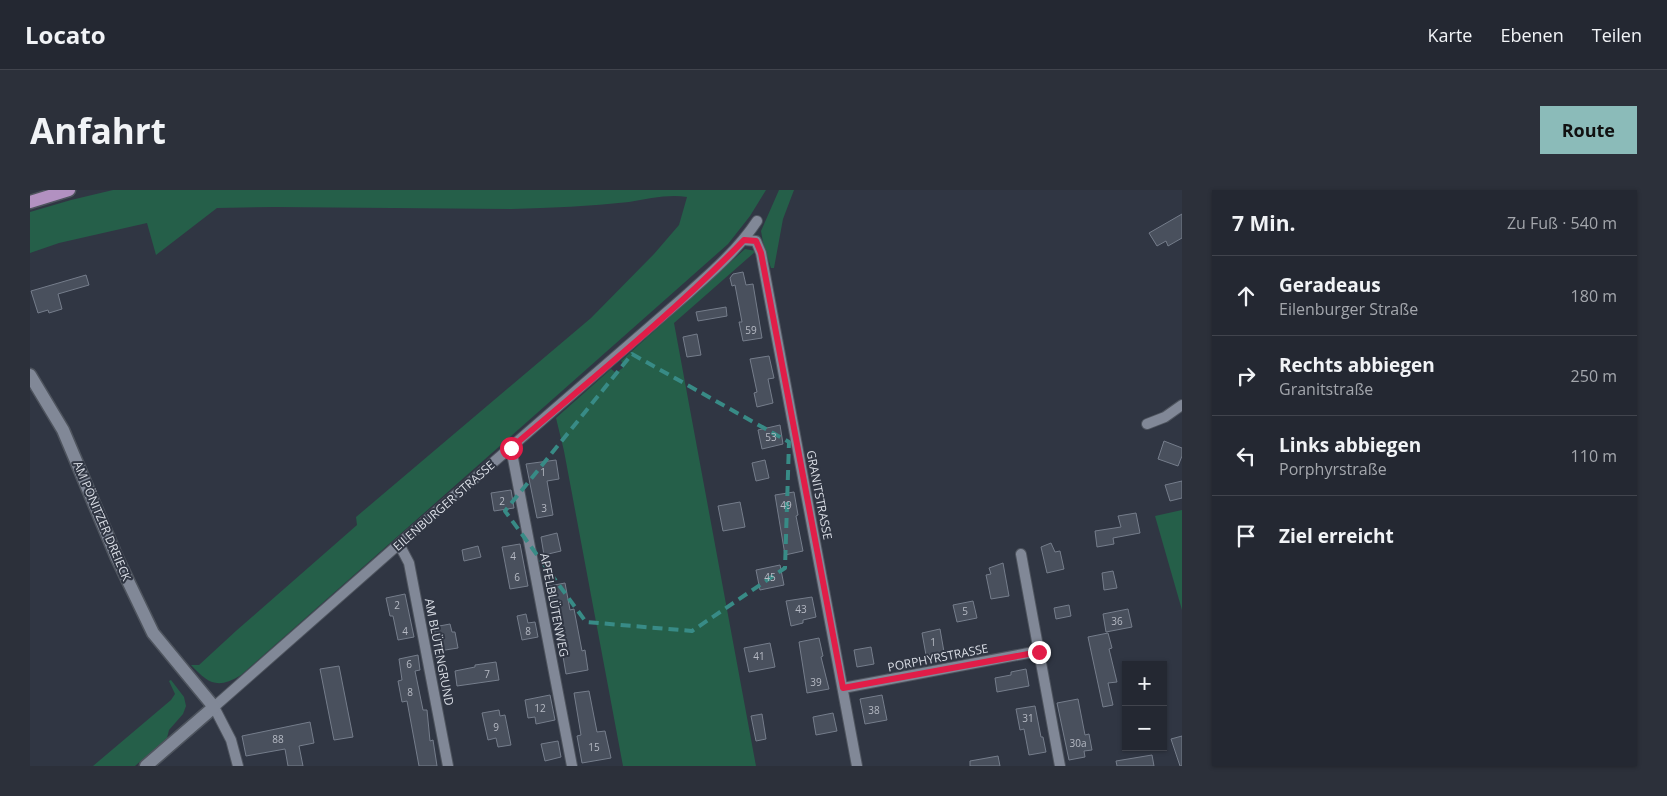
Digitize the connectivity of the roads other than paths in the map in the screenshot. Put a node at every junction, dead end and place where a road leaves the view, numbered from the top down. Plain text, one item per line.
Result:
1 (70, 190) edge
2 (48, 196) junction
3 (30, 197) edge
4 (30, 202) edge
5 (757, 221) dead end
6 (744, 240) junction
7 (30, 375) edge
8 (1182, 405) edge
9 (1147, 424) dead end
10 (511, 448) junction
11 (399, 544) junction
12 (1021, 554) dead end
13 (1039, 652) junction
14 (843, 688) junction
15 (214, 707) junction
16 (146, 766) edge
17 (238, 766) edge
18 (448, 766) edge
19 (572, 766) edge
20 (857, 766) edge
21 (1060, 766) edge

1 - 2 main road
2 - 3 street
2 - 4 main road
5 - 6 street, EILENBURGER STRASSE
6 - 10 street, EILENBURGER STRASSE
6 - 14 street, GRANITSTRASSE
7 - 15 street, AM PÖNITZER DREIECK
8 - 9 street
10 - 11 street, EILENBURGER STRASSE
10 - 19 street, APFELBLÜTENWEG
11 - 15 street, EILENBURGER STRASSE
11 - 18 street, AM BLÜTENGRUND
12 - 13 street
13 - 14 street, PORPHYRSTRASSE
13 - 21 street
14 - 20 street, GRANITSTRASSE
15 - 16 street, EILENBURGER STRASSE
15 - 17 street

